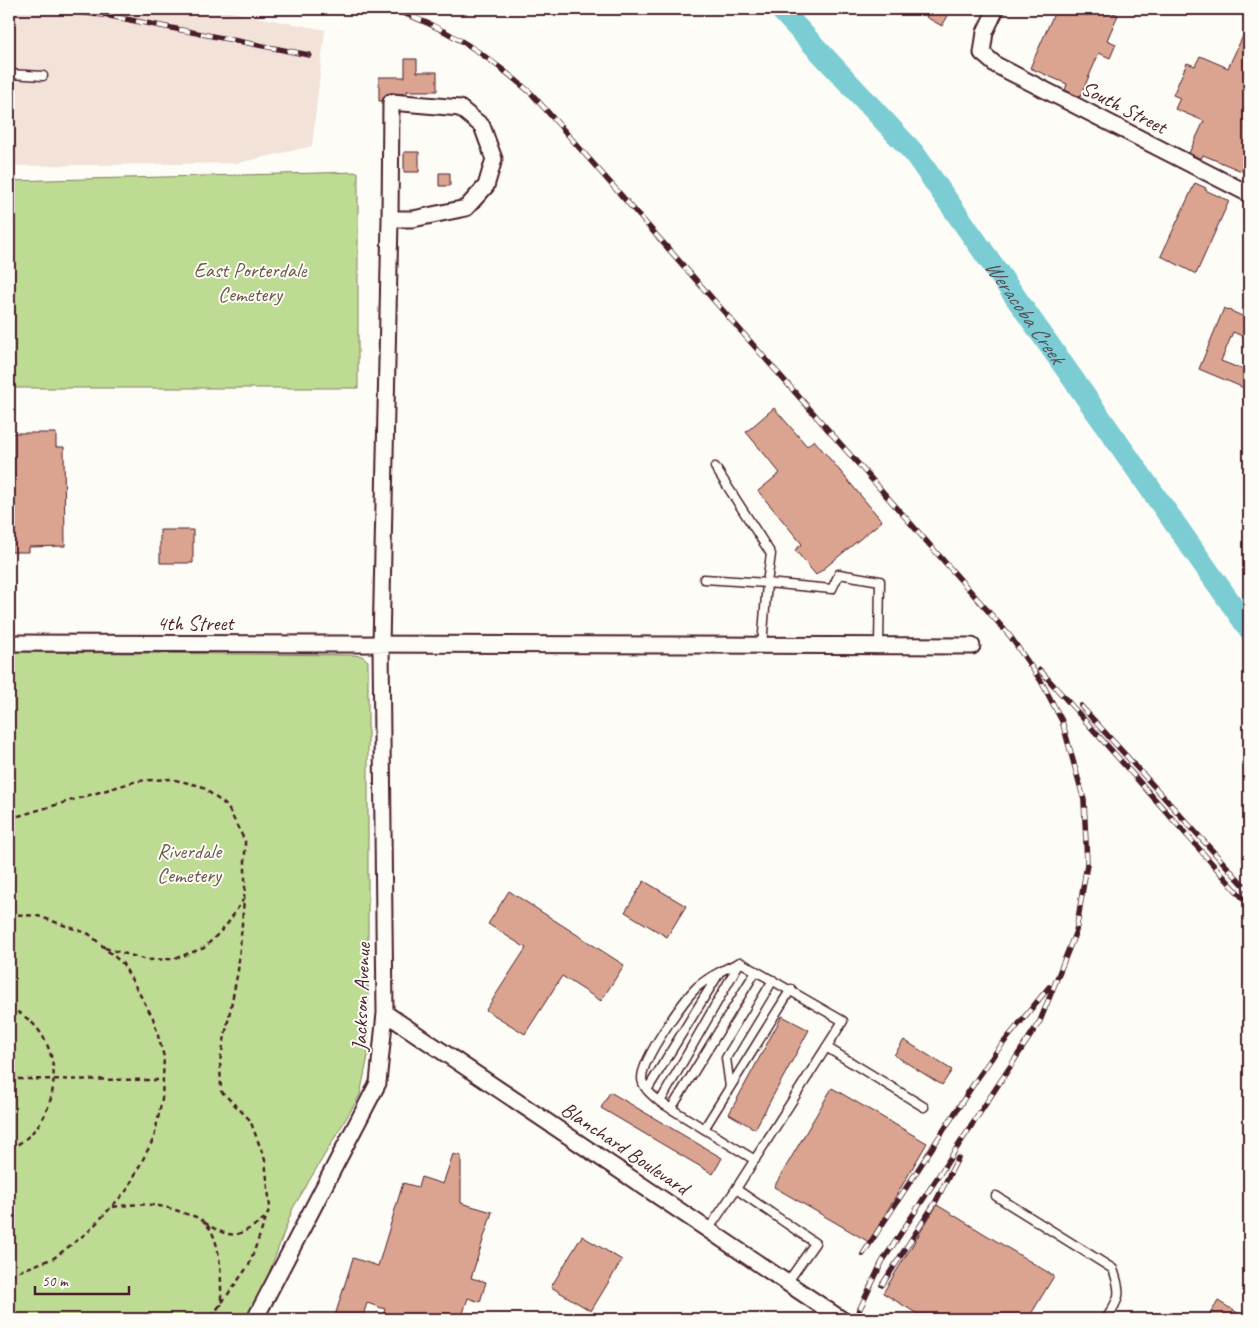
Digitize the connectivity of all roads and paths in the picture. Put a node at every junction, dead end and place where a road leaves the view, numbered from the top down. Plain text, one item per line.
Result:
1 (996, 9) edge
2 (9, 74) edge
3 (43, 76) dead end
4 (1249, 194) edge
5 (390, 219) junction
6 (715, 467) dead end
7 (704, 579) dead end
8 (767, 583) junction
9 (9, 644) edge
10 (879, 645) junction
11 (381, 646) junction
12 (762, 646) junction
13 (972, 646) dead end
14 (9, 817) edge
15 (243, 899) junction
16 (9, 914) edge
17 (104, 947) junction
18 (740, 962) junction
19 (720, 971) junction
20 (756, 971) junction
21 (773, 980) junction
22 (791, 989) junction
23 (9, 1008) edge
24 (384, 1013) junction
25 (826, 1047) junction
26 (9, 1079) edge
27 (55, 1079) junction
28 (163, 1080) junction
29 (730, 1087) junction
30 (647, 1090) junction
31 (660, 1102) junction
32 (924, 1107) dead end
33 (671, 1109) junction
34 (704, 1129) junction
35 (9, 1149) edge
36 (755, 1160) junction
37 (736, 1189) junction
38 (996, 1196) dead end
39 (112, 1207) junction
40 (266, 1218) junction
41 (203, 1221) junction
42 (708, 1230) junction
43 (9, 1275) edge
44 (788, 1283) junction
45 (221, 1306) junction
46 (210, 1319) edge
47 (255, 1319) edge
48 (841, 1319) edge
49 (1106, 1319) edge

1 - 4 street, South Street
2 - 3 lane
5 - 5 street, Jackson Avenue
5 - 11 street, Jackson Avenue
6 - 8 lane
7 - 8 lane
8 - 10 lane
8 - 12 lane
9 - 11 street, 4th Street
10 - 12 street, 4th Street
10 - 13 street, 4th Street
11 - 12 street, 4th Street
11 - 24 street, Jackson Avenue
14 - 15 path
15 - 17 path
15 - 40 path
16 - 17 path
17 - 28 path
18 - 19 lane
18 - 20 lane
18 - 31 lane
19 - 30 lane
19 - 30 lane
20 - 21 lane
20 - 33 lane
21 - 22 lane
21 - 29 lane
22 - 25 lane
22 - 29 lane
23 - 27 path
24 - 42 street, Blanchard Boulevard
24 - 47 street, Jackson Avenue
25 - 32 lane
25 - 36 lane
26 - 27 path
27 - 28 path
27 - 35 path
28 - 39 path
29 - 34 lane
30 - 31 lane
31 - 33 lane
33 - 34 lane
34 - 36 lane
36 - 37 lane
37 - 42 lane
37 - 44 lane
38 - 49 lane
39 - 41 path
39 - 43 path
40 - 41 path
40 - 45 path
41 - 45 path
42 - 44 street, Blanchard Boulevard
44 - 48 street, Blanchard Boulevard
45 - 46 path

